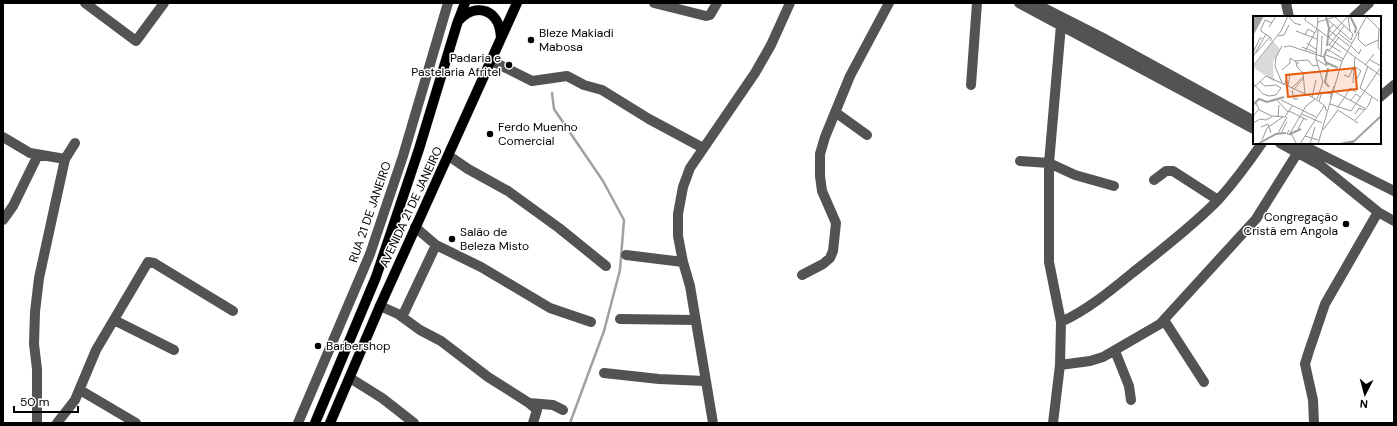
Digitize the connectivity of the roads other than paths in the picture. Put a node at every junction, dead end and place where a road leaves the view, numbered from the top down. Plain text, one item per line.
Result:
1 (85, 3) edge
2 (164, 3) edge
3 (448, 3) edge
4 (465, 3) edge
5 (517, 3) edge
6 (654, 3) edge
7 (717, 3) edge
8 (790, 3) edge
9 (889, 3) edge
10 (977, 3) edge
11 (1018, 3) edge
12 (1034, 3) edge
13 (1286, 3) edge
14 (1369, 3) edge
15 (1289, 16) edge
16 (1355, 16) edge
17 (457, 22) junction
18 (1061, 25) junction
19 (501, 38) junction
20 (490, 60) junction
21 (971, 85) dead end
22 (1394, 85) edge
23 (1381, 96) edge
24 (835, 112) junction
25 (1253, 120) edge
26 (1253, 128) edge
27 (867, 135) dead end
28 (3, 137) edge
29 (75, 143) dead end
30 (1261, 144) edge
31 (1284, 144) edge
32 (703, 148) junction
33 (1298, 148) edge
34 (38, 155) junction
35 (449, 156) junction
36 (65, 159) junction
37 (1020, 160) dead end
38 (1049, 163) junction
39 (1154, 180) dead end
40 (1114, 186) dead end
41 (1393, 191) edge
42 (1218, 200) junction
43 (1388, 216) edge
44 (3, 220) edge
45 (415, 227) junction
46 (436, 245) junction
47 (626, 255) dead end
48 (683, 262) junction
49 (606, 266) dead end
50 (802, 275) dead end
51 (380, 306) junction
52 (233, 311) dead end
53 (402, 317) junction
54 (620, 319) dead end
55 (114, 320) junction
56 (695, 320) junction
57 (1164, 320) junction
58 (591, 322) dead end
59 (1061, 322) junction
60 (174, 350) dead end
61 (1115, 351) junction
62 (1060, 365) junction
63 (604, 373) dead end
64 (350, 378) junction
65 (705, 381) junction
66 (1204, 382) dead end
67 (80, 390) junction
68 (1131, 400) dead end
69 (529, 403) junction
70 (563, 410) dead end
71 (37, 423) edge
72 (57, 423) edge
73 (136, 423) edge
74 (298, 423) edge
75 (315, 423) edge
76 (330, 423) edge
77 (414, 423) edge
78 (533, 423) edge
79 (712, 423) edge
80 (1053, 423) edge
81 (1314, 423) edge

1 - 2 street
3 - 74 street, RUA 21 DE JANEIRO
4 - 17 main road, AVENIDA 21 DE JANEIRO
5 - 19 main road, AVENIDA 21 DE JANEIRO
6 - 7 street
8 - 32 street
9 - 24 street
10 - 21 street
11 - 18 street
12 - 25 street
13 - 15 street
14 - 16 street
17 - 19 main road
17 - 75 main road, AVENIDA 21 DE JANEIRO
18 - 26 street
18 - 38 street
19 - 20 main road, AVENIDA 21 DE JANEIRO
20 - 32 street
20 - 35 main road, AVENIDA 21 DE JANEIRO
22 - 23 street
24 - 27 street
24 - 50 street
28 - 34 street
29 - 36 street
30 - 42 street
31 - 33 street
32 - 48 street
33 - 41 street
33 - 43 street
33 - 57 street
34 - 36 street
34 - 44 street
35 - 45 main road, AVENIDA 21 DE JANEIRO
35 - 49 street
36 - 71 street
37 - 38 street
38 - 40 street
38 - 59 street
39 - 42 street
42 - 59 street
43 - 81 street
45 - 46 street
45 - 51 main road, AVENIDA 21 DE JANEIRO
46 - 53 street
46 - 58 street
47 - 48 street
48 - 56 street
51 - 53 street
51 - 64 main road, AVENIDA 21 DE JANEIRO
52 - 55 street
53 - 69 street
54 - 56 street
55 - 60 street
55 - 67 street
56 - 65 street
57 - 61 street
57 - 66 street
59 - 62 street
61 - 62 street
61 - 68 street
62 - 80 street
63 - 65 street
64 - 76 main road, AVENIDA 21 DE JANEIRO
64 - 77 street
65 - 79 street
67 - 72 street
67 - 73 street
69 - 70 street
69 - 78 street

